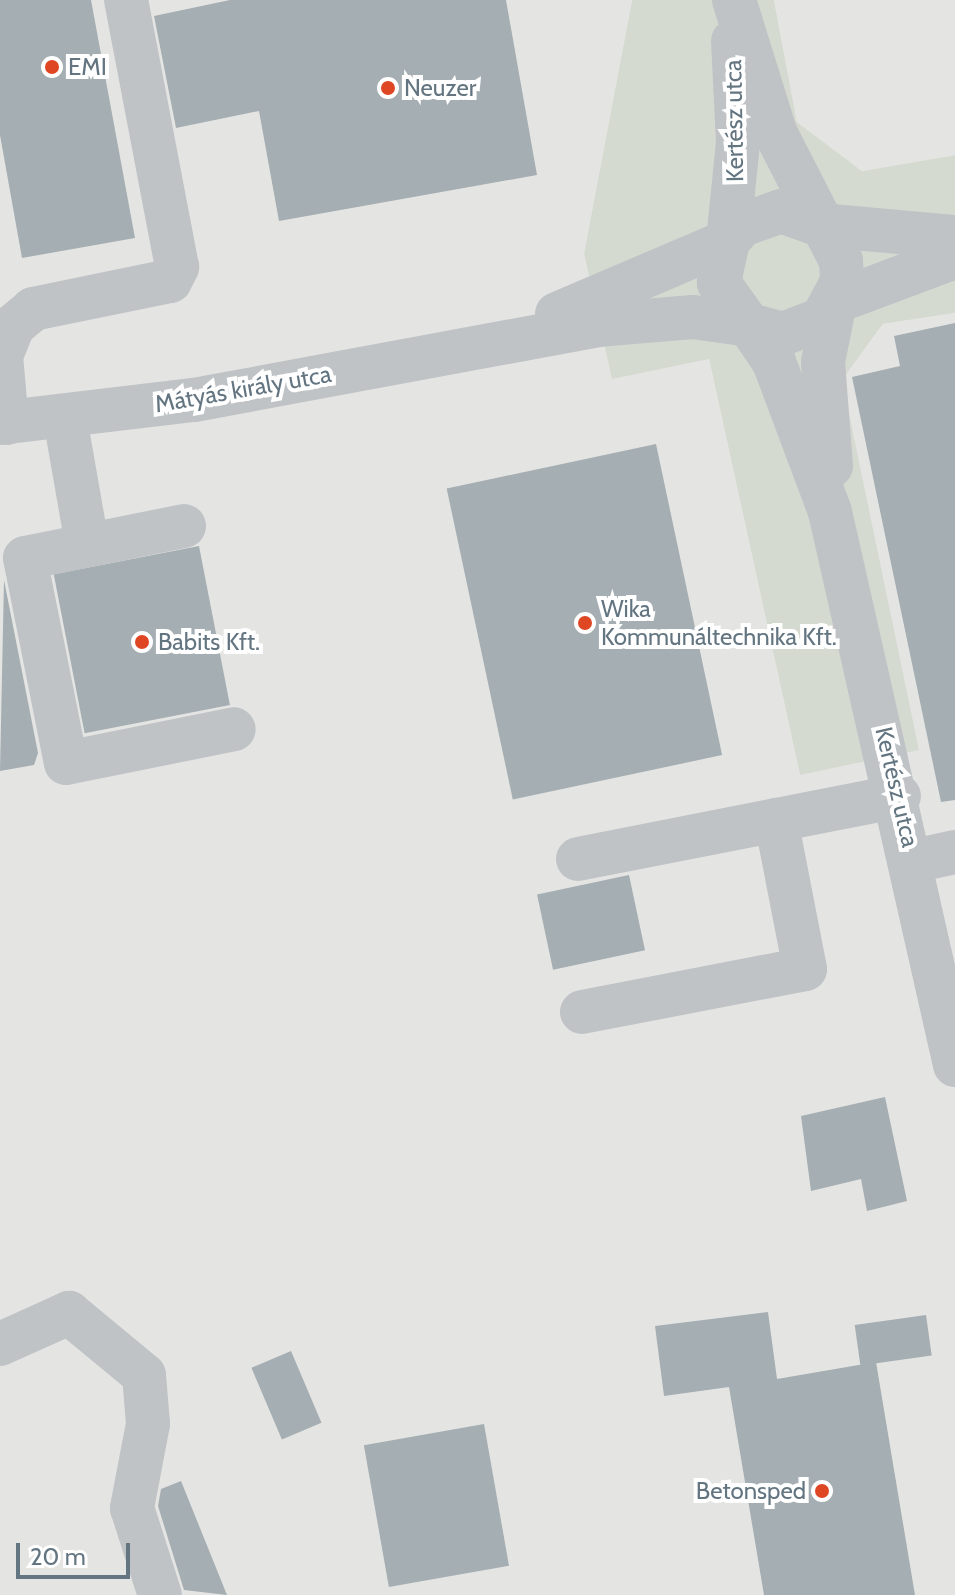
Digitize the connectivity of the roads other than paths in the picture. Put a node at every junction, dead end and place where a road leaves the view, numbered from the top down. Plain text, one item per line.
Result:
1 (126, 0) edge
2 (731, 0) edge
3 (820, 225) junction
4 (955, 237) edge
5 (728, 241) junction
6 (955, 257) edge
7 (835, 302) junction
8 (749, 325) junction
9 (484, 343) junction
10 (65, 418) junction
11 (4, 423) edge
12 (830, 512) junction
13 (184, 526) dead end
14 (87, 544) junction
15 (234, 729) dead end
16 (899, 796) junction
17 (776, 820) junction
18 (934, 856) edge
19 (578, 859) dead end
20 (582, 1012) dead end
21 (955, 1065) edge
22 (0, 1344) edge
23 (160, 1595) edge

1 - 11 street
2 - 3 street, Kertész utca
2 - 5 street, Kertész utca
3 - 4 street
3 - 5 street
3 - 7 street
5 - 8 street
5 - 9 street, Mátyás király utca
6 - 7 street
7 - 8 street
7 - 12 street, Kertész utca
8 - 9 street, Mátyás király utca
8 - 12 street, Kertész utca
9 - 10 street, Mátyás király utca
10 - 11 street, Mátyás király utca
10 - 14 street
12 - 16 street, Kertész utca
13 - 14 street
14 - 15 street
16 - 17 street
16 - 18 street, Kertész utca
17 - 19 street
17 - 20 street
18 - 21 street, Kertész utca
22 - 23 street

